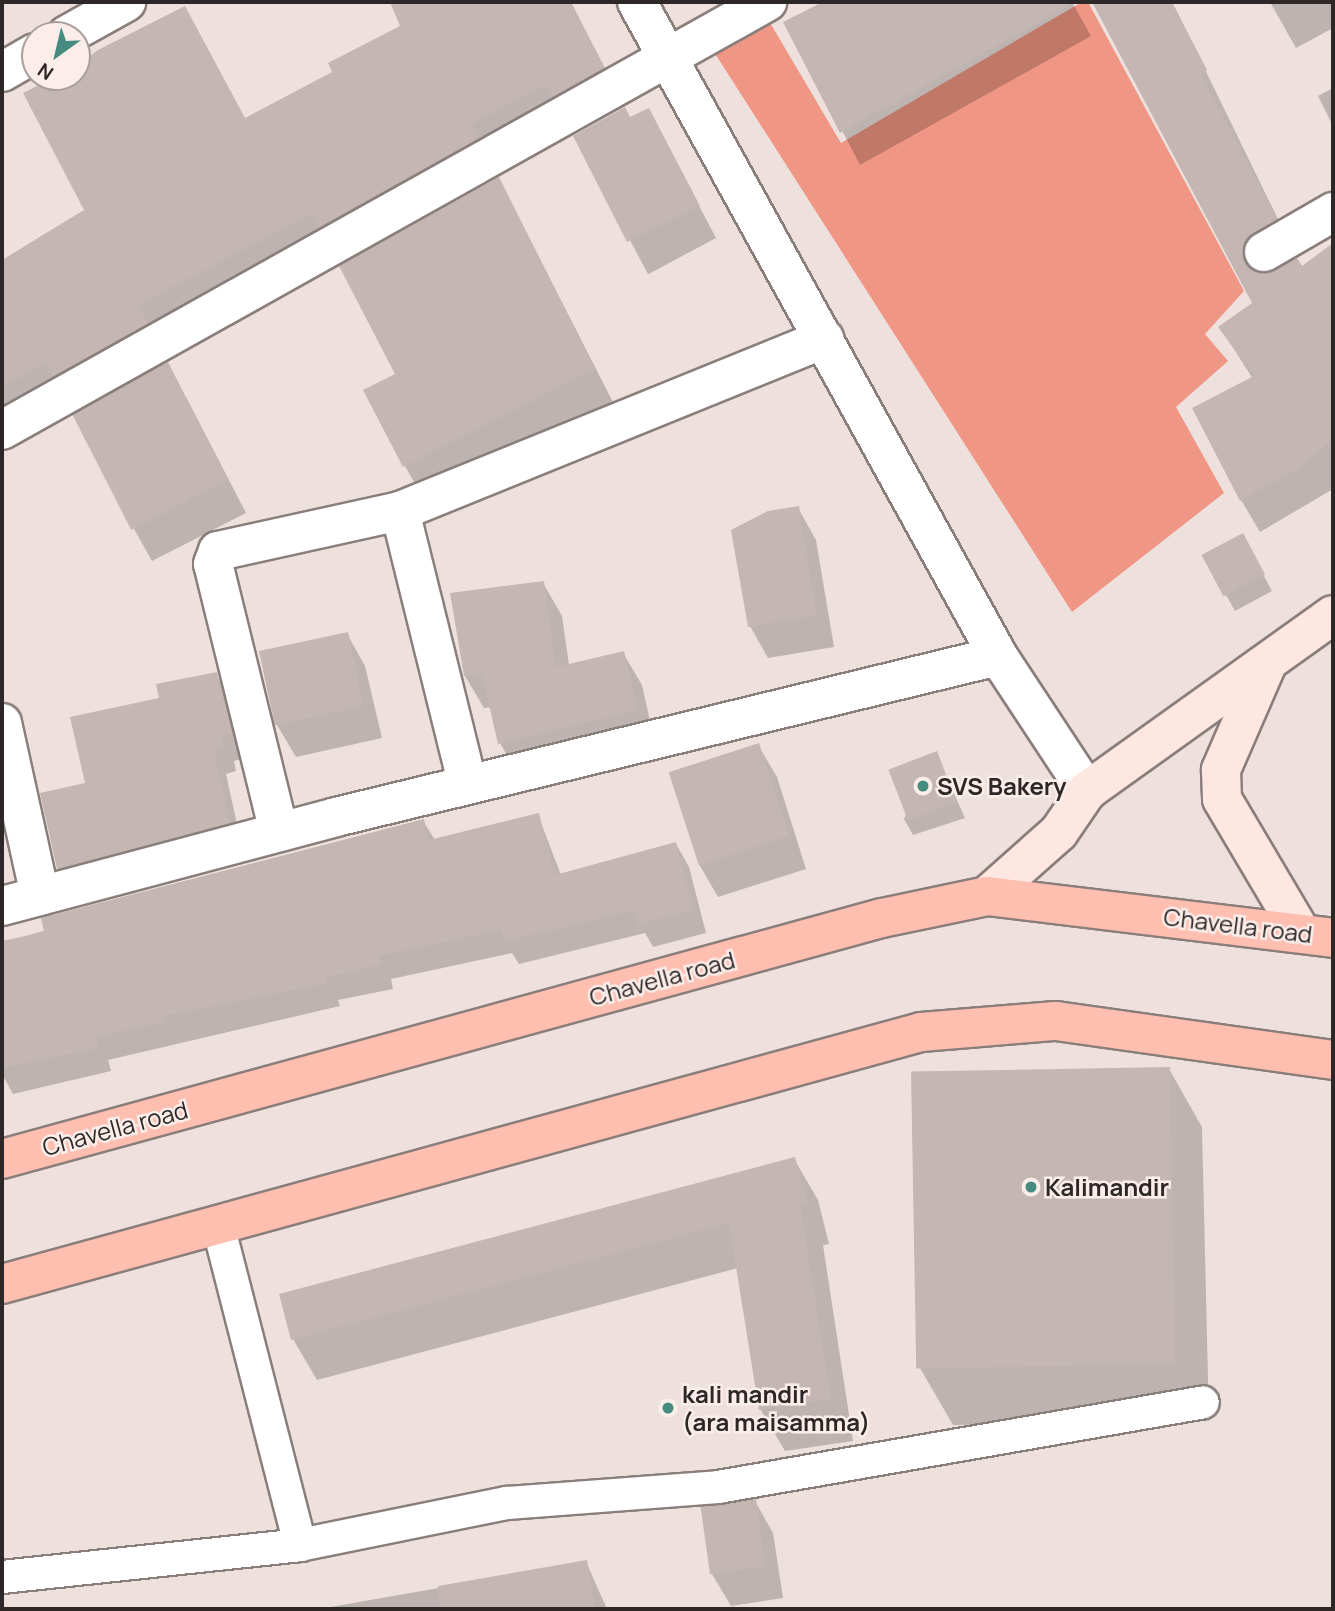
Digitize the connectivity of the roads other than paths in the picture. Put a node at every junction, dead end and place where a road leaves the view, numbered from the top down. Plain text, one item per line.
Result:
1 (125, 2) edge
2 (637, 2) edge
3 (767, 2) edge
4 (91, 21) edge
5 (670, 58) junction
6 (21, 61) edge
7 (2, 72) edge
8 (1333, 212) edge
9 (1264, 251) dead end
10 (824, 339) junction
11 (2, 430) edge
12 (400, 511) junction
13 (1333, 615) edge
14 (998, 656) junction
15 (1267, 664) junction
16 (2, 723) edge
17 (468, 785) junction
18 (1087, 791) junction
19 (279, 832) junction
20 (40, 896) junction
21 (987, 896) junction
22 (2, 906) edge
23 (1317, 934) edge
24 (1333, 1060) edge
25 (2, 1159) edge
26 (218, 1225) junction
27 (2, 1284) edge
28 (1203, 1402) dead end
29 (300, 1545) junction
30 (2, 1577) edge

1 - 4 street
2 - 5 street
3 - 5 street
5 - 10 street
5 - 11 street
6 - 7 street
8 - 9 street
10 - 12 street
10 - 14 street
12 - 17 street
12 - 19 street
13 - 15 main road
14 - 17 street
14 - 18 street
15 - 18 main road
15 - 23 main road
16 - 20 street
17 - 19 street
18 - 21 main road
19 - 20 street
20 - 22 street
21 - 23 highway, Chavella road
21 - 25 highway, Chavella road
24 - 26 highway
26 - 27 highway
26 - 29 lane
28 - 29 lane
29 - 30 lane

